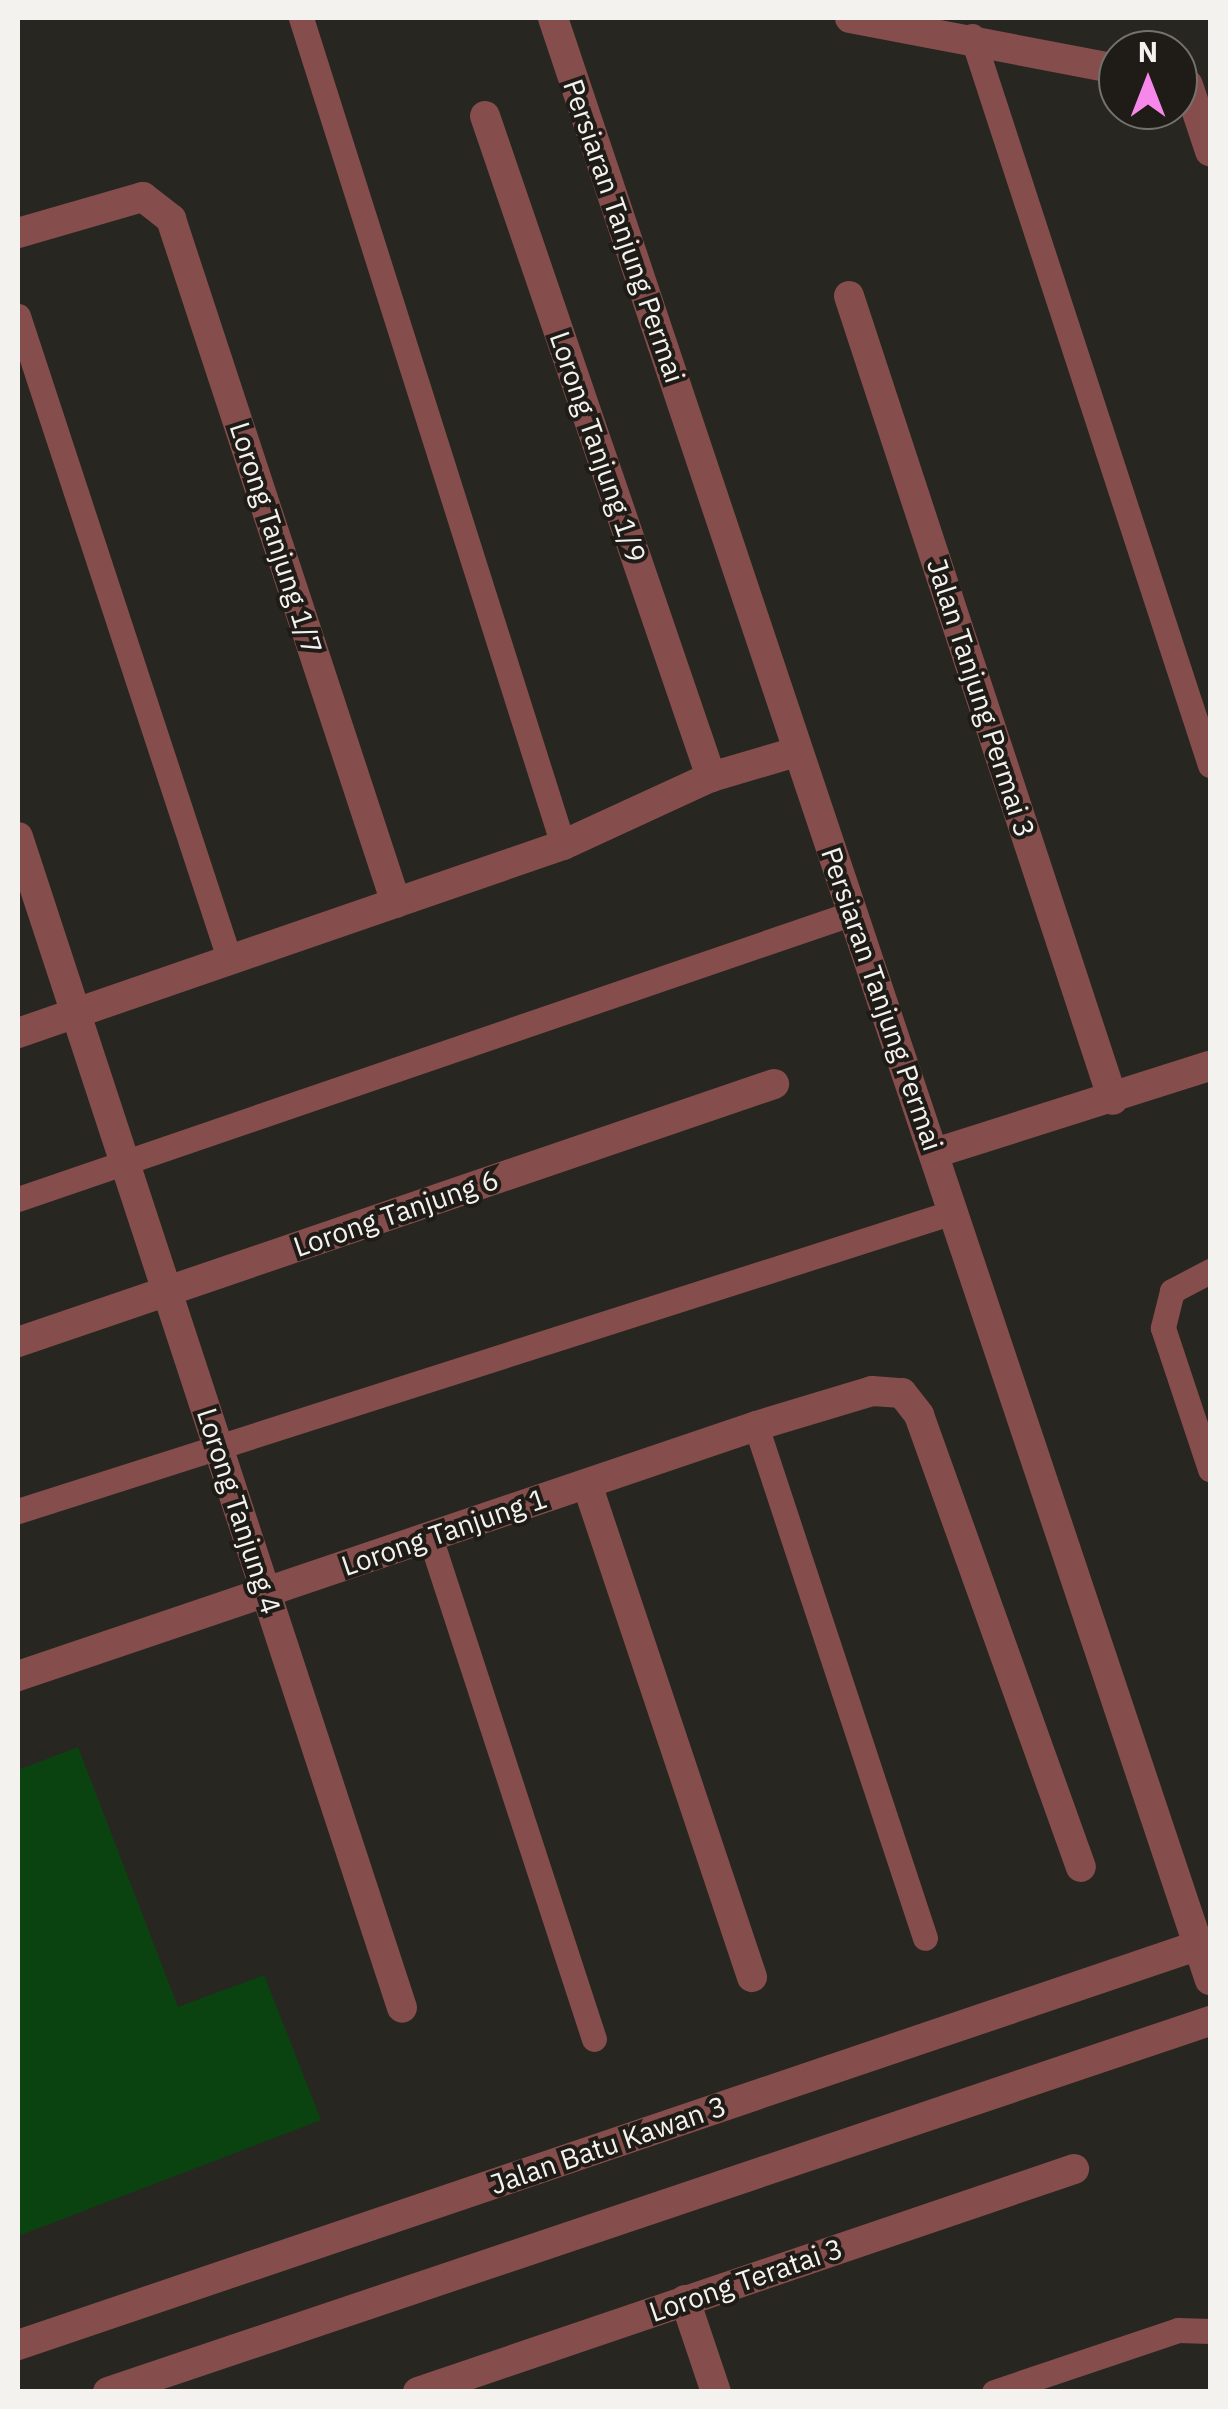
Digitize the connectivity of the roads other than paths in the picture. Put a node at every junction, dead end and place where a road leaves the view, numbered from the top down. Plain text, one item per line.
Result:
1 (300, 18) edge
2 (553, 18) edge
3 (850, 18) edge
4 (972, 36) junction
5 (1098, 64) edge
6 (1198, 108) edge
7 (485, 116) dead end
8 (1210, 152) edge
9 (18, 233) edge
10 (848, 296) dead end
11 (18, 316) edge
12 (796, 752) junction
13 (1210, 765) edge
14 (711, 778) junction
15 (18, 836) edge
16 (562, 845) junction
17 (396, 903) junction
18 (853, 913) junction
19 (230, 961) junction
20 (76, 1014) junction
21 (18, 1033) edge
22 (1210, 1066) edge
23 (774, 1084) dead end
24 (1113, 1100) junction
25 (936, 1153) junction
26 (125, 1164) junction
27 (18, 1199) edge
28 (953, 1212) junction
29 (1210, 1271) edge
30 (166, 1292) junction
31 (18, 1342) edge
32 (756, 1426) junction
33 (216, 1443) junction
34 (1210, 1469) edge
35 (587, 1484) junction
36 (18, 1511) edge
37 (430, 1537) junction
38 (265, 1592) junction
39 (18, 1676) edge
40 (1081, 1867) dead end
41 (925, 1938) dead end
42 (1199, 1945) junction
43 (752, 1978) dead end
44 (1210, 1980) edge
45 (402, 2008) dead end
46 (1210, 2021) edge
47 (594, 2039) dead end
48 (1074, 2169) dead end
49 (685, 2300) junction
50 (1210, 2332) edge
51 (18, 2345) edge
52 (424, 2390) edge
53 (108, 2392) edge
54 (716, 2392) edge
55 (994, 2392) edge

1 - 16 lane
2 - 12 street, Persiaran Tanjung Permai
3 - 4 street
4 - 5 street
4 - 13 lane
6 - 8 street
7 - 14 street, Lorong Tanjung 1/9
9 - 17 street, Lorong Tanjung 1/7
10 - 24 street, Jalan Tanjung Permai 3
11 - 19 lane
12 - 14 street
12 - 18 street, Persiaran Tanjung Permai
14 - 16 street
15 - 20 street, Lorong Tanjung 4
16 - 17 street
17 - 19 street
18 - 25 street, Persiaran Tanjung Permai
18 - 26 lane
19 - 20 street
20 - 21 street
20 - 26 street, Lorong Tanjung 4
22 - 24 street
23 - 30 street, Lorong Tanjung 6
24 - 25 street
25 - 28 street, Persiaran Tanjung Permai
26 - 27 lane
26 - 30 street, Lorong Tanjung 4
28 - 33 lane
28 - 42 street, Persiaran Tanjung Permai
29 - 34 lane
30 - 31 street, Lorong Tanjung 6
30 - 33 street, Lorong Tanjung 4
32 - 35 street, Lorong Tanjung 1
32 - 40 street, Lorong Tanjung 1
32 - 41 lane
33 - 36 lane
33 - 38 street, Lorong Tanjung 4
35 - 37 street, Lorong Tanjung 1
35 - 43 street
37 - 38 street, Lorong Tanjung 1
37 - 47 lane
38 - 39 street, Lorong Tanjung 1
38 - 45 street, Lorong Tanjung 4
42 - 44 street, Persiaran Tanjung Permai
42 - 51 street, Jalan Batu Kawan 3
46 - 53 street
48 - 49 street, Lorong Teratai 3
49 - 52 street, Lorong Teratai 3
49 - 54 street
50 - 55 lane

